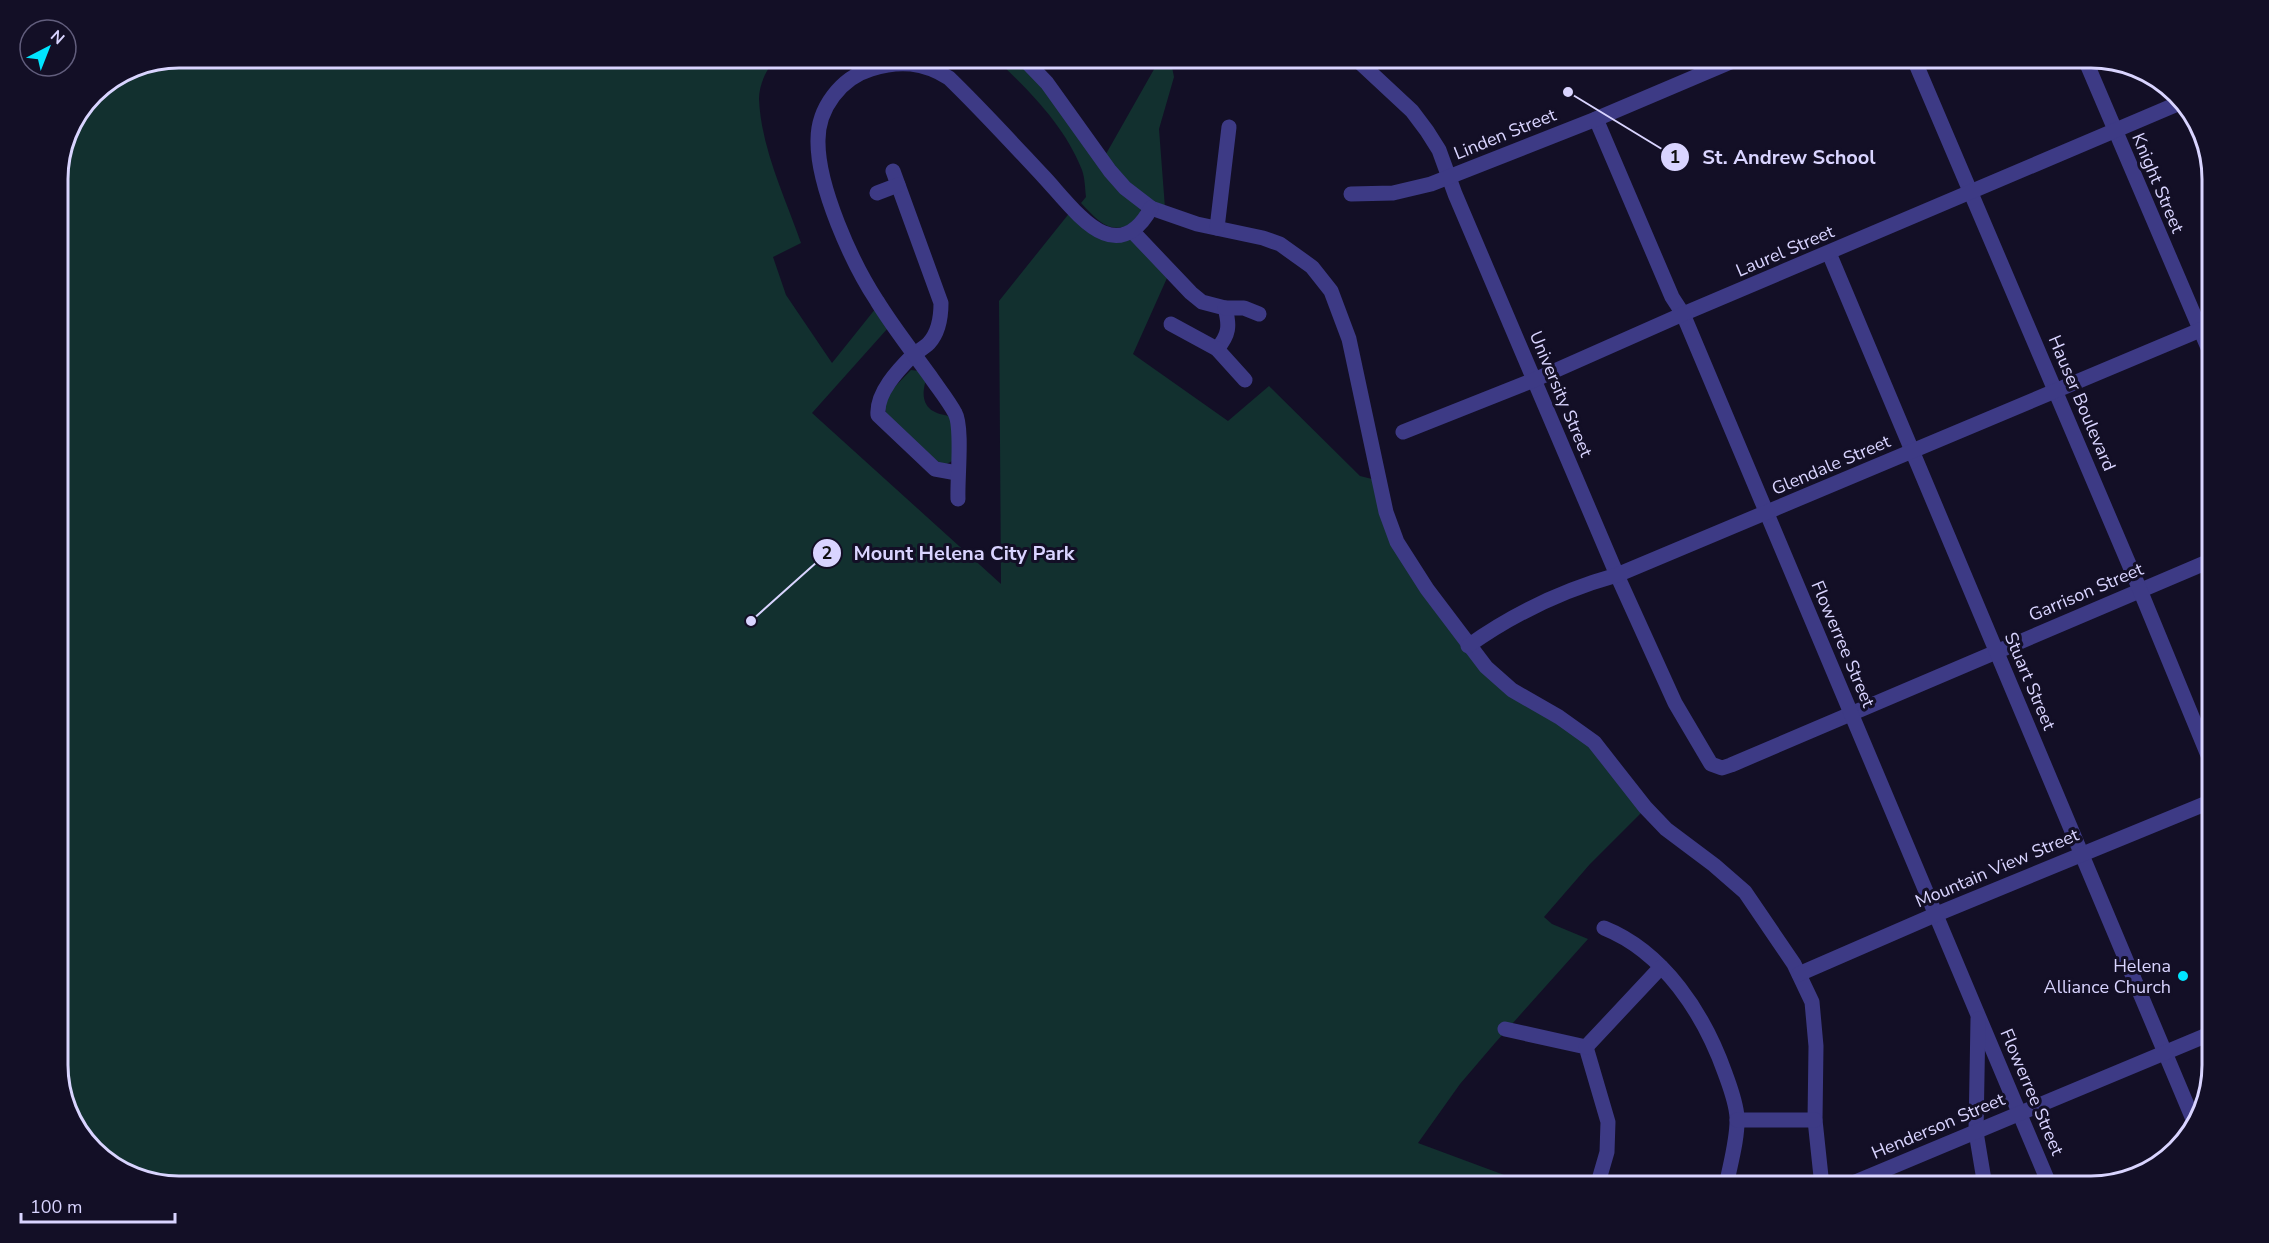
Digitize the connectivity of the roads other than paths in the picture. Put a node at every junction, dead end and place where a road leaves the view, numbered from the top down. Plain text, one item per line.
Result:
1 (874, 68) edge
2 (931, 68) edge
3 (1033, 68) edge
4 (1366, 68) edge
5 (1716, 68) edge
6 (1918, 68) edge
7 (2089, 68) edge
8 (2174, 105) edge
9 (1596, 119) junction
10 (1229, 127) dead end
11 (2115, 131) junction
12 (1449, 177) junction
13 (877, 193) dead end
14 (1970, 193) junction
15 (1351, 194) dead end
16 (1151, 208) junction
17 (1217, 228) junction
18 (1133, 232) junction
19 (1829, 254) junction
20 (1225, 308) junction
21 (1260, 314) dead end
22 (1683, 314) junction
23 (2201, 317) edge
24 (1171, 324) dead end
25 (2201, 329) edge
26 (1217, 350) junction
27 (914, 354) junction
28 (1245, 380) dead end
29 (1534, 380) junction
30 (2056, 391) junction
31 (1403, 432) dead end
32 (1912, 452) junction
33 (957, 473) junction
34 (958, 499) dead end
35 (1767, 513) junction
36 (2201, 564) edge
37 (1617, 575) junction
38 (2140, 590) junction
39 (1468, 646) junction
40 (1996, 651) junction
41 (1851, 713) junction
42 (2202, 740) edge
43 (1711, 764) joint
44 (2202, 805) edge
45 (2081, 854) junction
46 (1937, 914) junction
47 (1604, 928) dead end
48 (1661, 968) junction
49 (1799, 974) junction
50 (1978, 1013) junction
51 (1505, 1029) dead end
52 (2202, 1037) edge
53 (1586, 1047) junction
54 (2165, 1052) junction
55 (2190, 1113) edge
56 (2019, 1114) junction
57 (1737, 1120) junction
58 (1815, 1120) junction
59 (1976, 1132) junction
60 (1600, 1176) edge
61 (1728, 1176) edge
62 (1821, 1176) edge
63 (1870, 1176) edge
64 (1983, 1176) edge
65 (2046, 1176) edge

1 - 27 street
2 - 18 street
3 - 16 street
4 - 12 street, University Street
5 - 9 street, Linden Street
6 - 14 street, Hauser Boulevard
7 - 11 street, Knight Street
8 - 11 street, Laurel Street
9 - 12 street, Linden Street
9 - 22 street, Flowerree Street
10 - 17 street
11 - 14 street, Laurel Street
11 - 23 street, Knight Street
12 - 15 street, Linden Street
12 - 29 street, University Street
13 - 27 street
14 - 19 street, Laurel Street
14 - 30 street, Hauser Boulevard
16 - 17 street
16 - 18 street
17 - 39 street
18 - 20 street
19 - 22 street, Laurel Street
19 - 32 street, Stuart Street
20 - 21 street
20 - 26 street
22 - 29 street, Laurel Street
22 - 35 street, Flowerree Street
24 - 26 street
25 - 30 street, Glendale Street
26 - 28 street
27 - 33 street
27 - 33 street
29 - 31 street, Laurel Street
29 - 37 street, University Street
30 - 32 street, Glendale Street
30 - 38 street, Hauser Boulevard
32 - 35 street, Glendale Street
32 - 40 street, Stuart Street
33 - 34 street
35 - 37 street, Glendale Street
35 - 41 street, Flowerree Street
36 - 38 street, Garrison Street
37 - 39 street, Glendale Street
37 - 43 street, University Street
38 - 40 street, Garrison Street
38 - 42 street, Hauser Boulevard
39 - 49 street
40 - 41 street, Garrison Street
40 - 45 street, Stuart Street
41 - 43 street, Garrison Street
41 - 46 street, Flowerree Street
44 - 45 street, Mountain View Street
45 - 46 street, Mountain View Street
45 - 54 street, Stuart Street
46 - 49 street, Mountain View Street
46 - 50 street, Flowerree Street
47 - 48 street
48 - 53 street
48 - 57 street
49 - 58 street
50 - 56 street, Flowerree Street
50 - 59 street
51 - 53 street
52 - 54 street, Henderson Street
53 - 60 street
54 - 55 street, Stuart Street
54 - 56 street, Henderson Street
56 - 59 street, Henderson Street
56 - 65 street, Flowerree Street
57 - 58 street
57 - 61 street
58 - 62 street
59 - 63 street, Henderson Street
59 - 64 street

